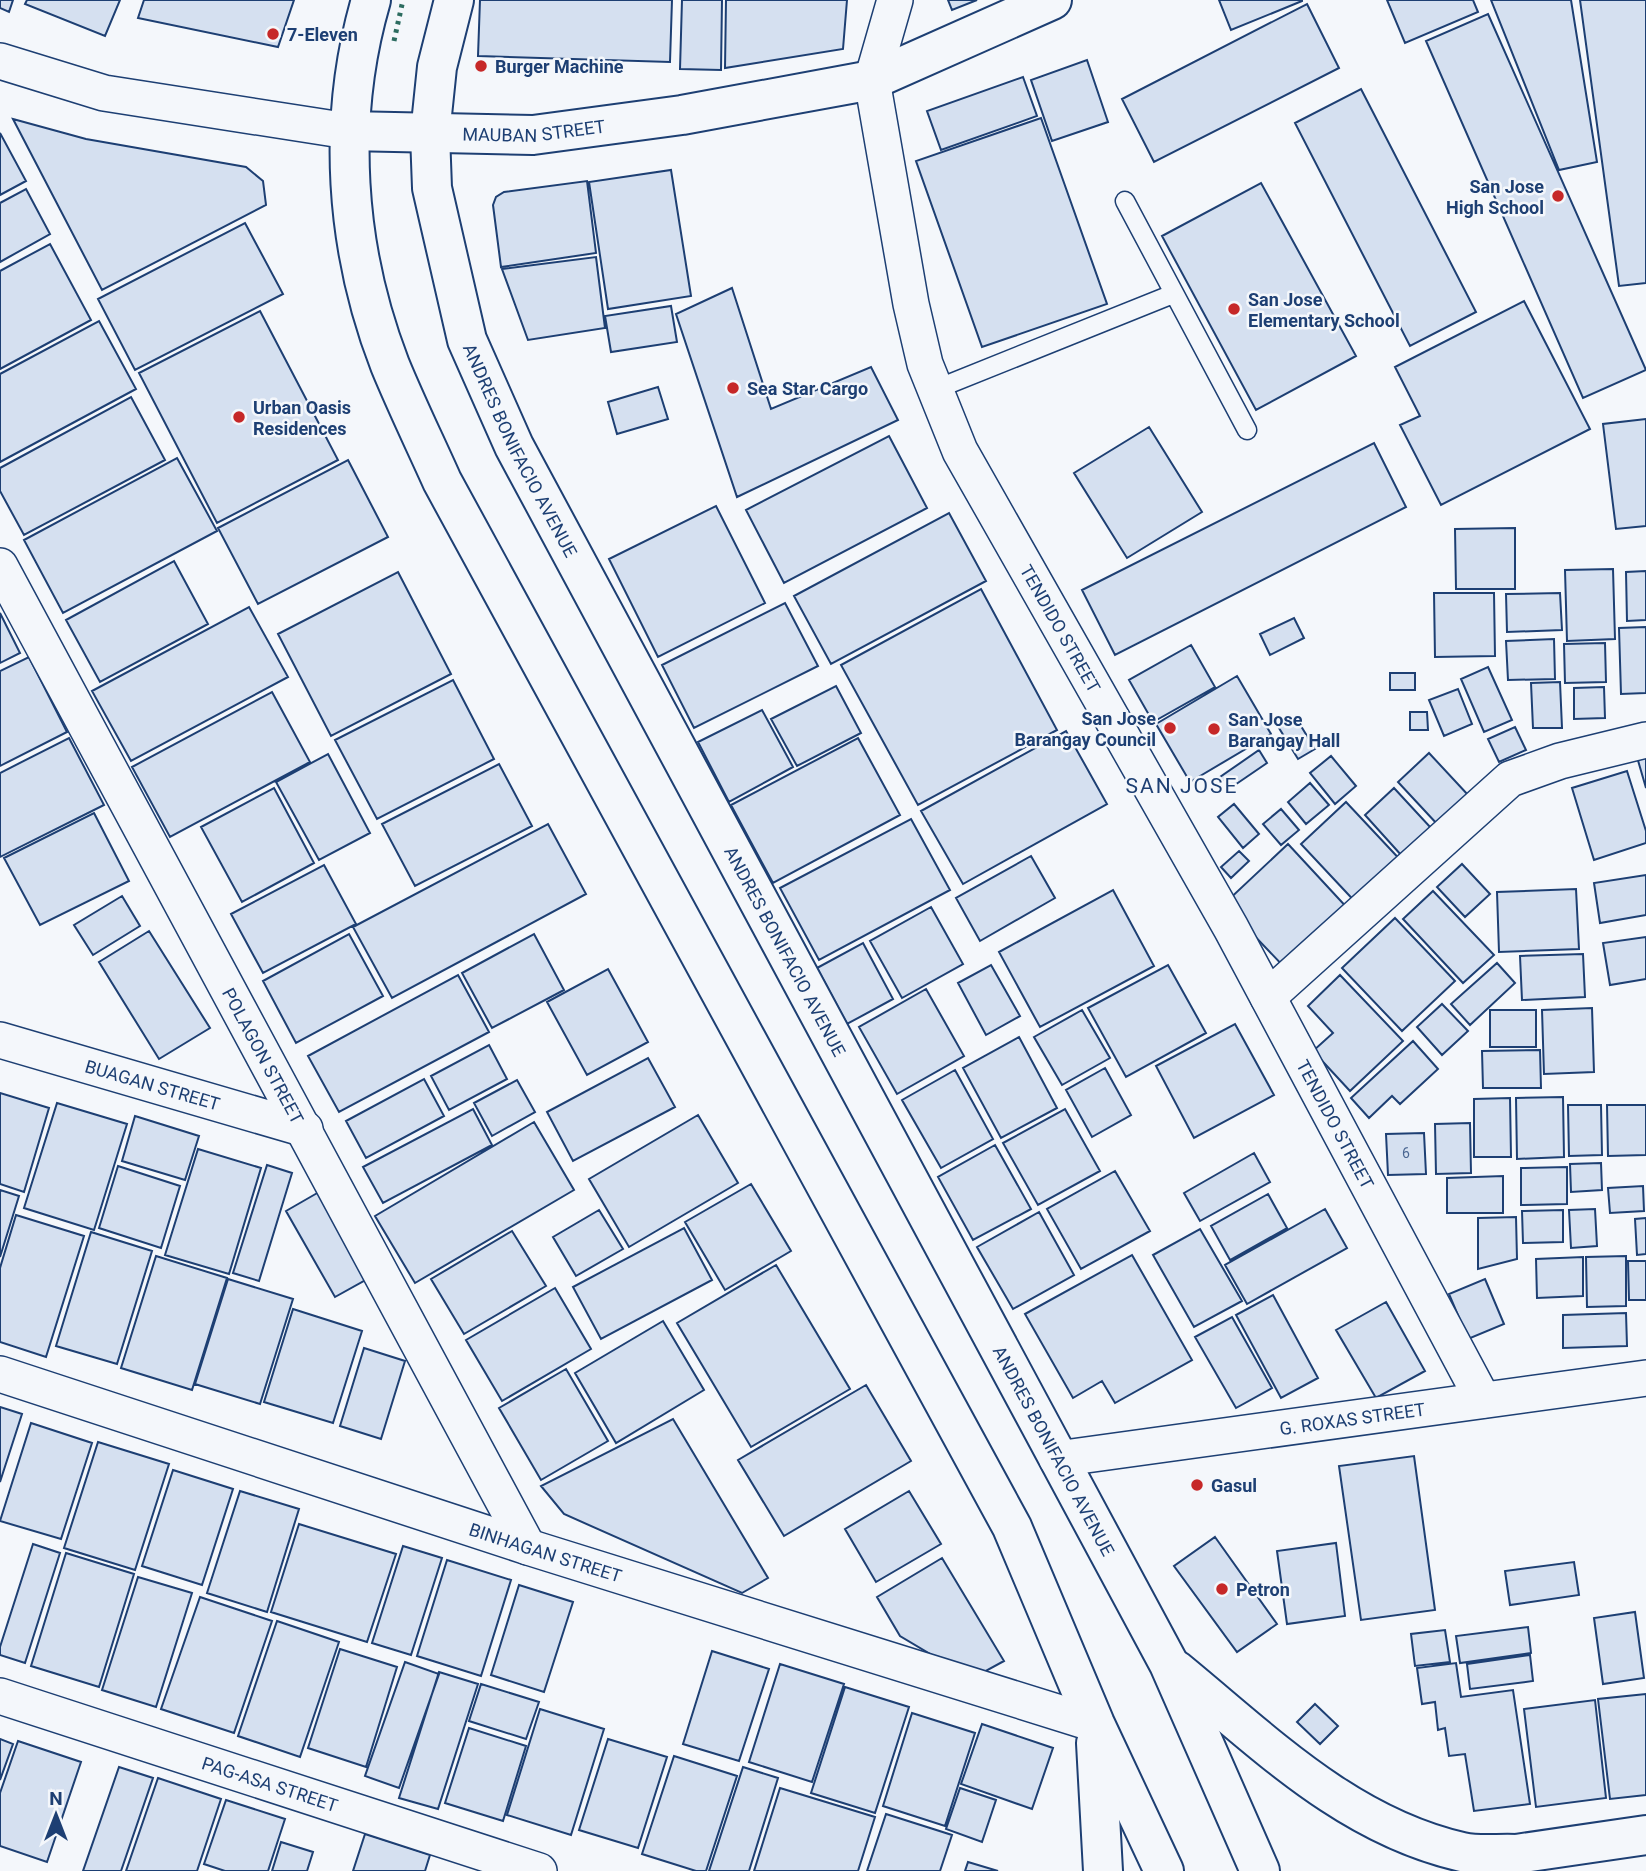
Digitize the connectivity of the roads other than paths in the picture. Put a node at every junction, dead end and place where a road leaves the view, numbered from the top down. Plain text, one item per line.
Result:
1 (371, 0) edge
2 (454, 0) edge
3 (895, 0) edge
4 (1052, 0) edge
5 (0, 61) edge
6 (872, 80) junction
7 (348, 131) junction
8 (430, 134) junction
9 (1125, 201) dead end
10 (1173, 294) junction
11 (934, 390) junction
12 (1247, 430) dead end
13 (0, 566) edge
14 (1646, 740) edge
15 (1268, 997) junction
16 (0, 1040) edge
17 (305, 1129) junction
18 (0, 1374) edge
19 (1646, 1378) edge
20 (1483, 1400) junction
21 (1057, 1459) junction
22 (528, 1547) junction
23 (1169, 1664) junction
24 (0, 1696) edge
25 (1095, 1724) junction
26 (1646, 1835) edge
27 (1516, 1854) junction
28 (539, 1871) edge
29 (1103, 1871) edge
30 (1164, 1871) edge
31 (1260, 1871) edge
32 (1460, 1871) edge

1 - 7 main road
2 - 8 main road, ANDRES BONIFACIO AVENUE
3 - 6 street, TENDIDO STREET
4 - 6 main road, MAUBAN STREET
5 - 7 street, MAUBAN STREET
6 - 8 main road, MAUBAN STREET
6 - 11 street, TENDIDO STREET
7 - 8 main road, MAUBAN STREET
7 - 25 main road
8 - 21 main road, ANDRES BONIFACIO AVENUE
9 - 10 lane
10 - 11 lane
10 - 12 lane
11 - 15 street, TENDIDO STREET
13 - 17 street, POLAGON STREET
14 - 15 street
15 - 20 street, TENDIDO STREET
16 - 17 street, BUAGAN STREET
17 - 22 street, POLAGON STREET
18 - 22 street, BINHAGAN STREET
19 - 20 street, G. ROXAS STREET
20 - 21 street, G. ROXAS STREET
21 - 23 main road, ANDRES BONIFACIO AVENUE
22 - 25 street, BINHAGAN STREET
23 - 27 main road
23 - 31 main road, ANDRES BONIFACIO AVENUE
24 - 28 street, PAG-ASA STREET
25 - 29 main road
25 - 30 main road
26 - 27 main road
27 - 32 main road

